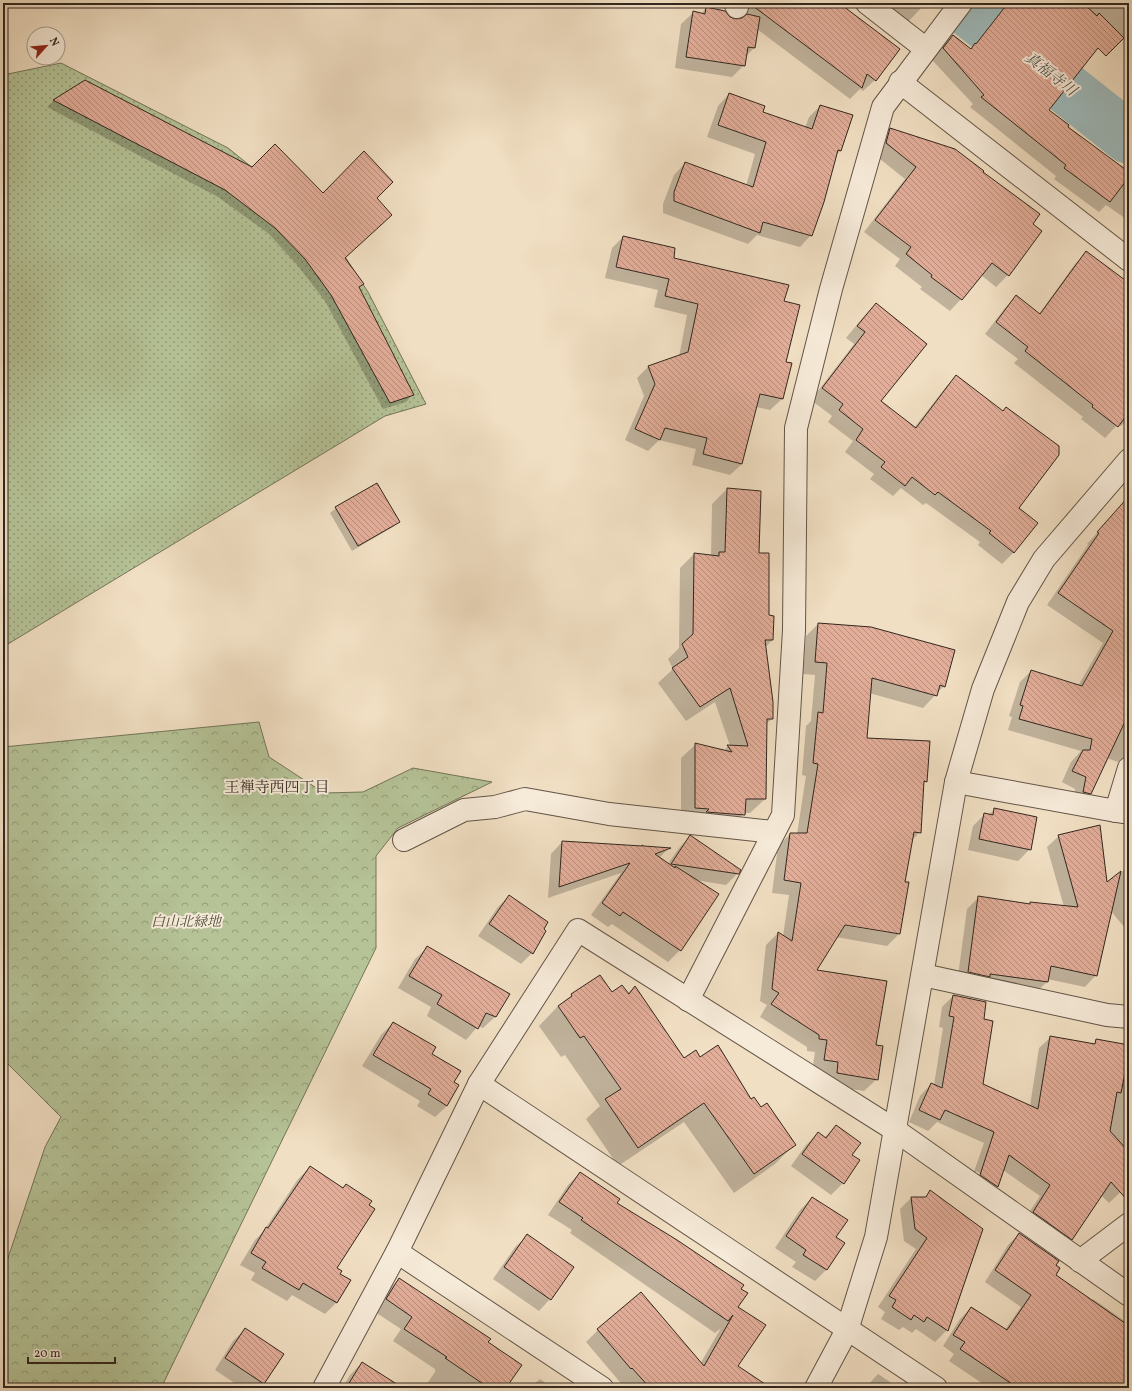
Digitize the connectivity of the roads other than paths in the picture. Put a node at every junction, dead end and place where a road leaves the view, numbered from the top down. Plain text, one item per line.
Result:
1 (867, 3) edge
2 (961, 3) edge
3 (926, 49) junction
4 (900, 82) junction
5 (1129, 260) edge
6 (1129, 460) edge
7 (1129, 768) edge
8 (956, 782) junction
9 (1122, 812) edge
10 (773, 832) junction
11 (404, 840) dead end
12 (923, 975) junction
13 (688, 1000) junction
14 (1129, 1017) edge
15 (479, 1084) junction
16 (896, 1130) junction
17 (1129, 1224) edge
18 (397, 1252) junction
19 (1080, 1261) junction
20 (1129, 1294) edge
21 (847, 1330) junction
22 (324, 1388) edge
23 (602, 1388) edge
24 (816, 1388) edge
25 (936, 1388) edge

1 - 3 street
2 - 3 street
3 - 4 street
4 - 5 street
4 - 10 street
6 - 8 street
7 - 9 street
8 - 9 street
8 - 12 street
10 - 11 street
10 - 13 street
12 - 14 street
12 - 16 street
13 - 15 street
13 - 16 street
15 - 18 street
15 - 21 street
16 - 19 street
16 - 21 street
17 - 19 street
18 - 22 street
18 - 23 street
19 - 20 street
21 - 24 street
21 - 25 street

